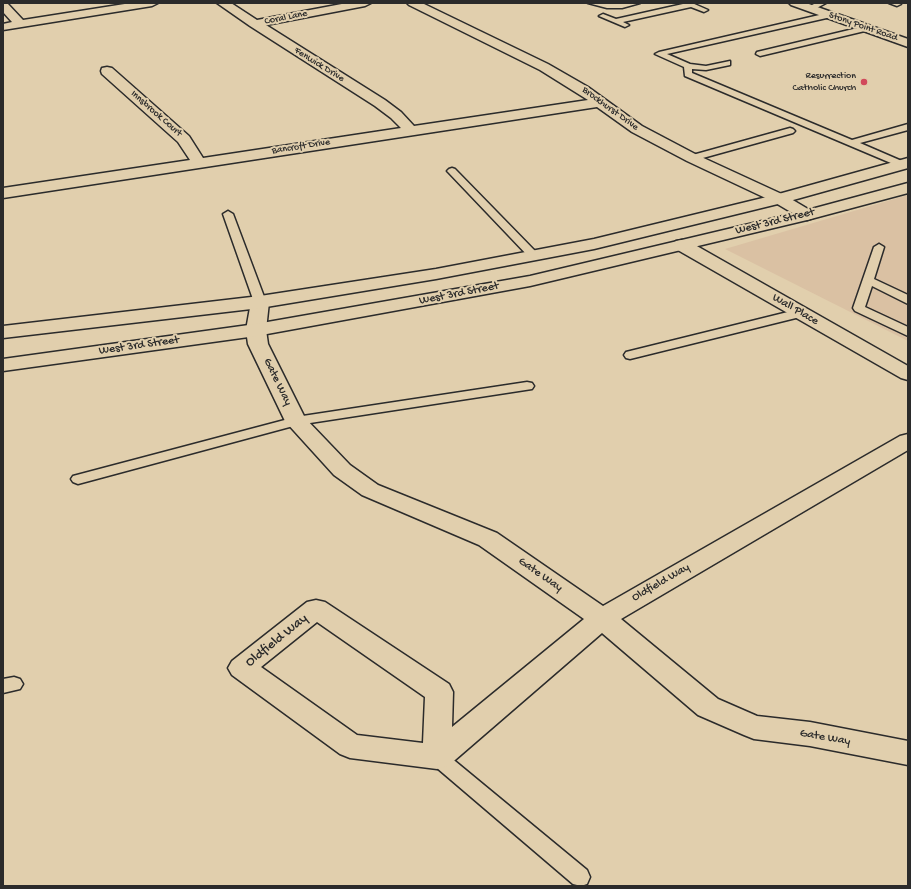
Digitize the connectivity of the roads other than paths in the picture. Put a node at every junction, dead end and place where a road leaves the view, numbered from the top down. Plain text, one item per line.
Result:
1 (152, 3) edge
2 (223, 3) edge
3 (365, 3) edge
4 (413, 3) edge
5 (592, 3) edge
6 (636, 3) edge
7 (795, 3) edge
8 (822, 3) edge
9 (688, 4) edge
10 (3, 5) edge
11 (628, 5) junction
12 (810, 8) junction
13 (704, 10) dead end
14 (651, 14) junction
15 (828, 15) junction
16 (603, 16) dead end
17 (616, 21) junction
18 (20, 24) junction
19 (254, 24) junction
20 (627, 26) dead end
21 (3, 27) edge
22 (866, 28) junction
23 (908, 42) edge
24 (760, 54) dead end
25 (727, 63) dead end
26 (688, 66) junction
27 (107, 71) dead end
28 (600, 102) junction
29 (908, 127) edge
30 (411, 131) junction
31 (790, 131) dead end
32 (852, 143) junction
33 (692, 158) junction
34 (199, 163) junction
35 (904, 164) edge
36 (452, 171) dead end
37 (908, 188) edge
38 (3, 193) edge
39 (780, 199) junction
40 (228, 214) dead end
41 (807, 215) junction
42 (682, 245) junction
43 (879, 247) dead end
44 (533, 255) junction
45 (868, 280) junction
46 (908, 300) edge
47 (260, 302) junction
48 (800, 313) junction
49 (256, 330) junction
50 (3, 332) edge
51 (908, 332) edge
52 (630, 355) dead end
53 (3, 364) edge
54 (908, 374) edge
55 (526, 386) dead end
56 (296, 421) junction
57 (908, 441) edge
58 (78, 479) dead end
59 (602, 618) junction
60 (908, 753) edge
61 (436, 757) junction
62 (580, 877) dead end

1 - 18 street
2 - 19 street, Fenwick Drive
3 - 19 street, Coral Lane
4 - 28 street, Brockhurst Drive
5 - 11 lane
6 - 11 lane
7 - 12 street, Stony Point Road
8 - 12 lane
9 - 13 lane
9 - 14 lane
10 - 18 street
11 - 14 lane
12 - 15 street, Stony Point Road
14 - 17 lane
15 - 22 street, Stony Point Road
15 - 26 lane
16 - 17 lane
17 - 20 lane
18 - 21 street
19 - 30 street, Fenwick Drive
22 - 23 street, Stony Point Road
22 - 24 lane
25 - 26 lane
26 - 32 lane
27 - 34 street, Innsbrook Court
28 - 30 street, Bancroft Drive
28 - 33 street, Brockhurst Drive
29 - 32 lane
30 - 34 street, Bancroft Drive
31 - 33 lane
32 - 35 lane
33 - 39 street, Brockhurst Drive
34 - 38 street, Bancroft Drive
35 - 39 street, West 3rd Street
36 - 44 lane
37 - 41 street, West 3rd Street
39 - 41 street, Brockhurst Drive
39 - 44 street, West 3rd Street
40 - 47 lane
41 - 42 street, West 3rd Street
42 - 48 street, Wall Place
42 - 49 street, West 3rd Street
43 - 45 lane
44 - 47 street, West 3rd Street
45 - 46 lane
45 - 51 lane
47 - 49 street, Gate Way
47 - 50 street, West 3rd Street
48 - 52 lane
48 - 54 street, Wall Place
49 - 53 street, West 3rd Street
49 - 56 street, Gate Way
55 - 56 lane
56 - 58 lane
56 - 59 street, Gate Way
57 - 59 street, Oldfield Way
59 - 60 street, Gate Way
59 - 61 street, Oldfield Way
61 - 61 street, Oldfield Way
61 - 62 lane

